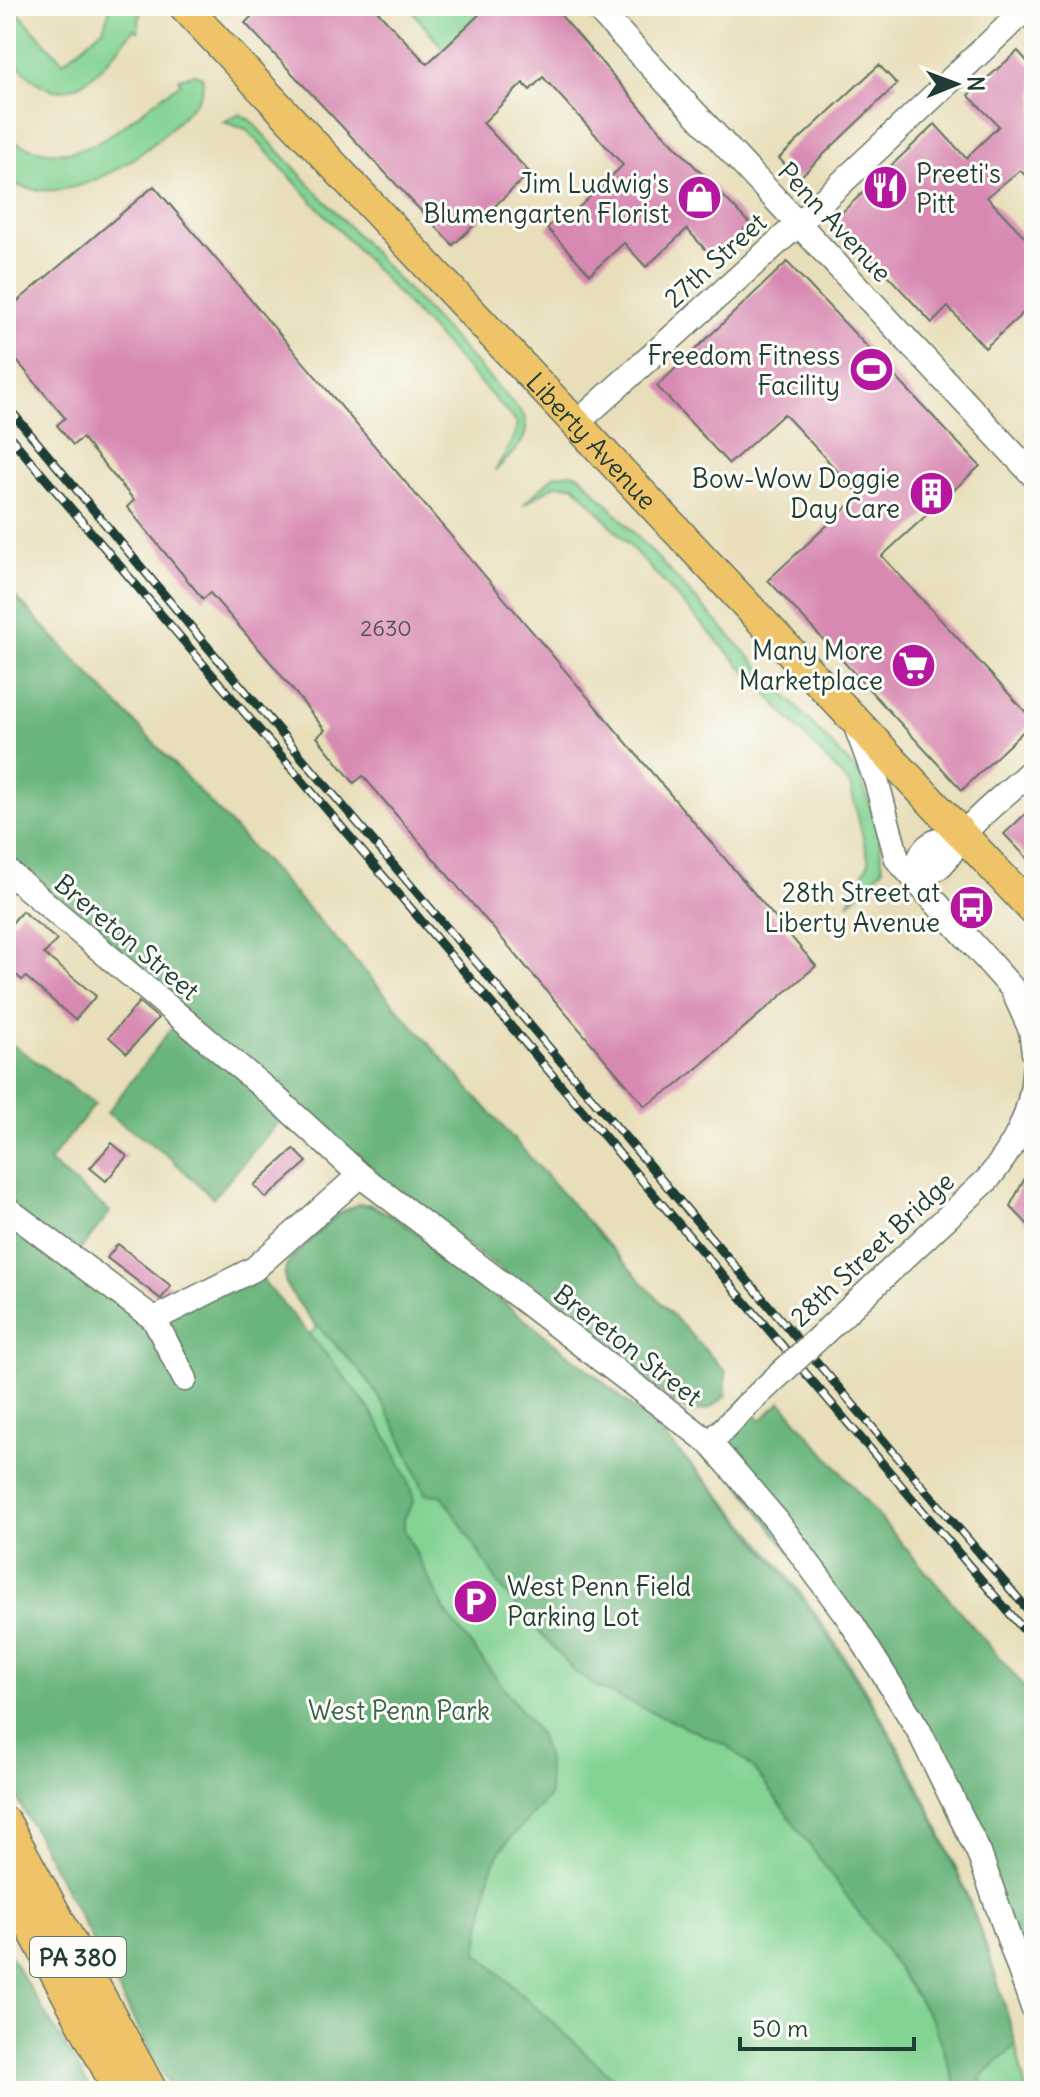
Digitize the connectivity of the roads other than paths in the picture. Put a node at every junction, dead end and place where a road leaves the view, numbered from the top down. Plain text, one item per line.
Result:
1 (595, 6) edge
2 (1029, 6) edge
3 (195, 10) edge
4 (798, 224) junction
5 (577, 423) junction
6 (1034, 476) edge
7 (855, 722) junction
8 (1034, 768) edge
9 (964, 833) junction
10 (6, 870) edge
11 (914, 878) junction
12 (1034, 911) edge
13 (1034, 1053) edge
14 (1034, 1073) edge
15 (360, 1175) junction
16 (6, 1208) edge
17 (154, 1319) junction
18 (185, 1379) dead end
19 (710, 1443) junction
20 (6, 1823) edge
21 (6, 1881) edge
22 (1034, 2010) edge
23 (119, 2091) edge
24 (152, 2091) edge

1 - 4 street, Penn Avenue
2 - 4 street, 27th Street
3 - 5 main road, Liberty Avenue
4 - 5 street, 27th Street
4 - 6 street, Penn Avenue
5 - 7 main road, Liberty Avenue
7 - 9 main road, Liberty Avenue
7 - 11 street
8 - 9 street
9 - 11 street
9 - 12 main road, Liberty Avenue
10 - 15 street, Brereton Street
11 - 13 street
14 - 19 street, 28th Street Bridge, bridge
15 - 17 street
15 - 19 street, Brereton Street
16 - 17 street
17 - 18 street
19 - 22 street, Brereton Street
20 - 24 main road, PA 380
21 - 23 main road, PA 380

